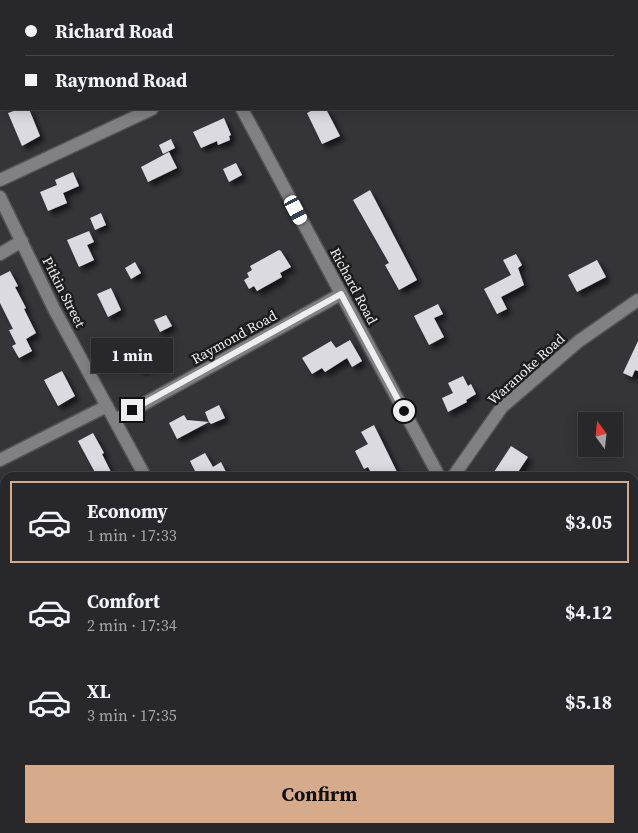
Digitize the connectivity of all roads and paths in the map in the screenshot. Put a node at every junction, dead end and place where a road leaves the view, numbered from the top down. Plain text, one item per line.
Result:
1 (150, 110) edge
2 (243, 110) edge
3 (0, 180) edge
4 (0, 197) edge
5 (22, 241) junction
6 (0, 254) edge
7 (341, 294) junction
8 (638, 300) edge
9 (107, 406) junction
10 (115, 420) junction
11 (0, 460) edge
12 (143, 472) edge
13 (437, 472) edge
14 (456, 472) edge

1 - 3 street
2 - 7 street, Richard Road
4 - 5 street, Pitkin Street
5 - 6 street
5 - 9 street, Pitkin Street
7 - 10 street, Raymond Road
7 - 13 street, Richard Road
8 - 14 street, Waranoke Road
9 - 10 street, Pitkin Street
9 - 11 street
10 - 12 street, Pitkin Street

